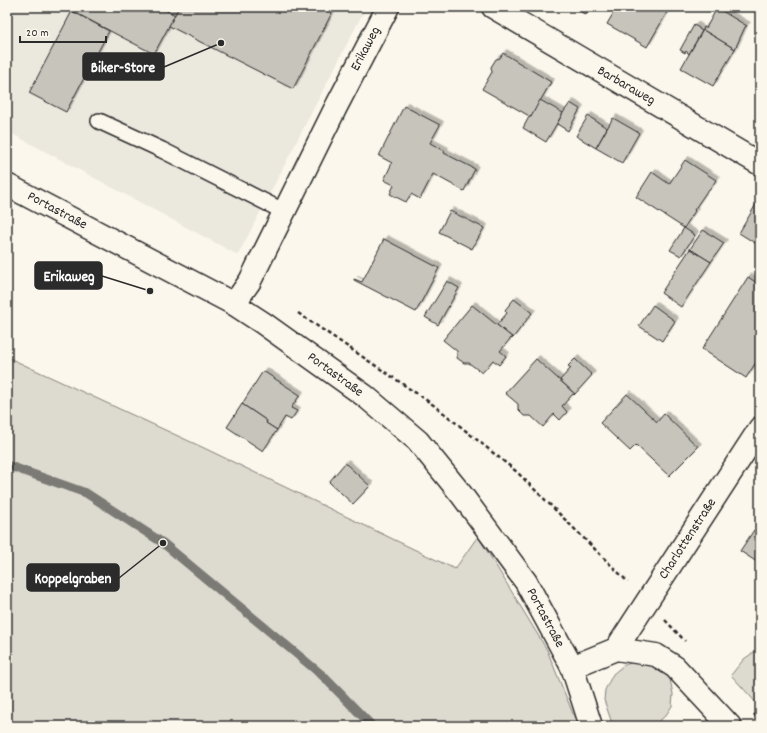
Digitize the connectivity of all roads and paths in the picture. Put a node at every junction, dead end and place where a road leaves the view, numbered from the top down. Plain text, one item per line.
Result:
1 (388, 7) edge
2 (493, 7) edge
3 (99, 121) dead end
4 (760, 164) edge
5 (7, 185) edge
6 (284, 212) junction
7 (234, 304) junction
8 (296, 312) dead end
9 (760, 428) edge
10 (648, 602) junction
11 (686, 642) dead end
12 (616, 649) junction
13 (572, 667) junction
14 (591, 726) edge
15 (730, 726) edge

1 - 6 street, Erikaweg
2 - 4 street, Barbaraweg
3 - 6 lane
5 - 7 street, Portastraße
6 - 7 street, Erikaweg
7 - 13 street, Portastraße
8 - 10 path
9 - 10 street, Charlottenstraße
10 - 11 path
10 - 12 street, Charlottenstraße
12 - 13 street
12 - 15 street
13 - 14 street, Portastraße

